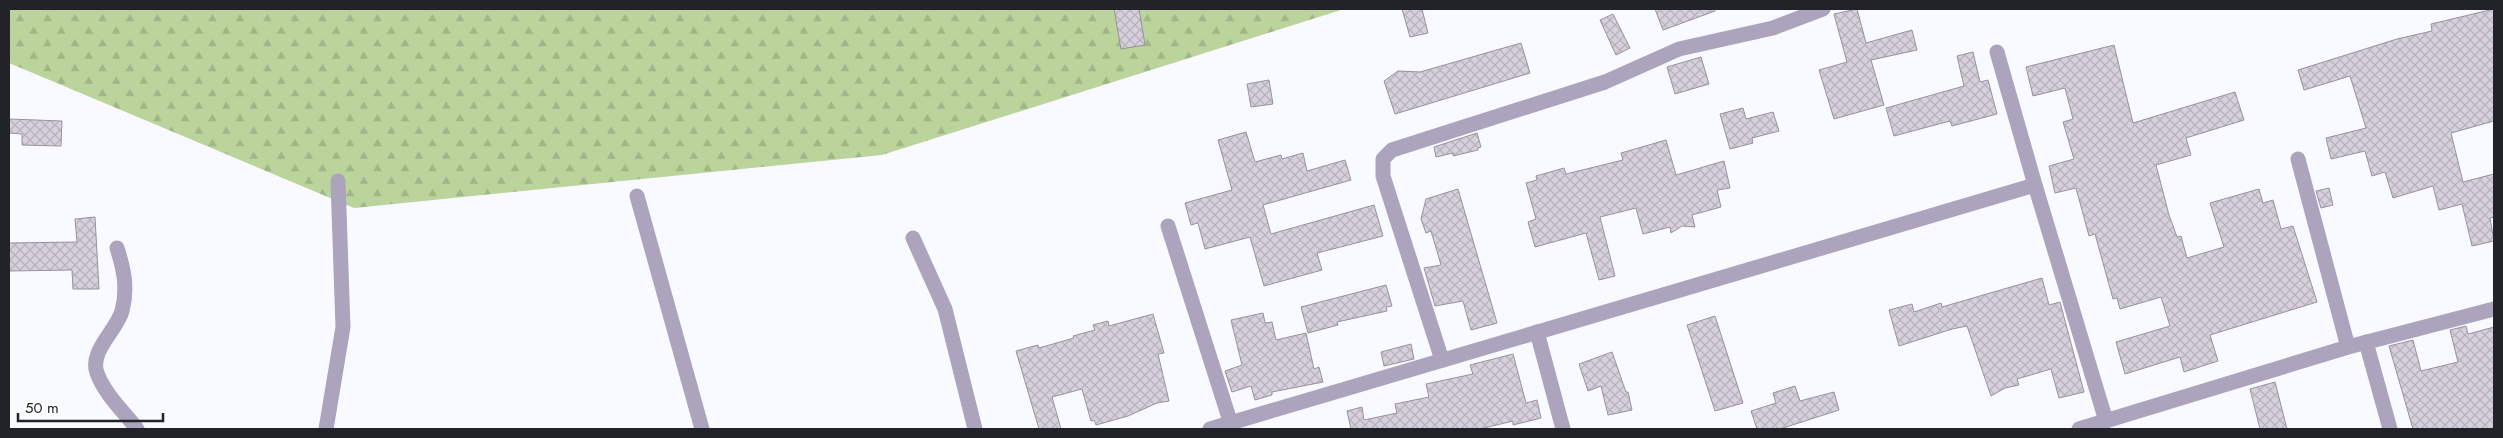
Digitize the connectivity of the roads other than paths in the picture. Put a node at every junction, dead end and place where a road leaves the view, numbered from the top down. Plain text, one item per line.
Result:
1 (1824, 9) edge
2 (1997, 52) dead end
3 (2298, 159) dead end
4 (338, 181) dead end
5 (2034, 185) junction
6 (637, 196) dead end
7 (1168, 226) dead end
8 (913, 238) dead end
9 (117, 248) dead end
10 (2494, 309) edge
11 (1537, 332) junction
12 (2366, 342) junction
13 (2348, 347) junction
14 (1442, 360) junction
15 (2106, 422) junction
16 (1232, 424) junction
17 (137, 429) edge
18 (326, 429) edge
19 (702, 429) edge
20 (975, 429) edge
21 (1210, 429) edge
22 (1563, 429) edge
23 (2079, 429) edge
24 (2390, 429) edge

1 - 14 street
2 - 5 street
3 - 13 street
4 - 18 street
5 - 11 street
5 - 15 street
6 - 19 street
7 - 16 street
8 - 20 street
9 - 17 street
10 - 12 street
11 - 14 street
11 - 22 street
12 - 13 street
12 - 24 street
13 - 15 street
14 - 16 street
15 - 23 street
16 - 21 street

